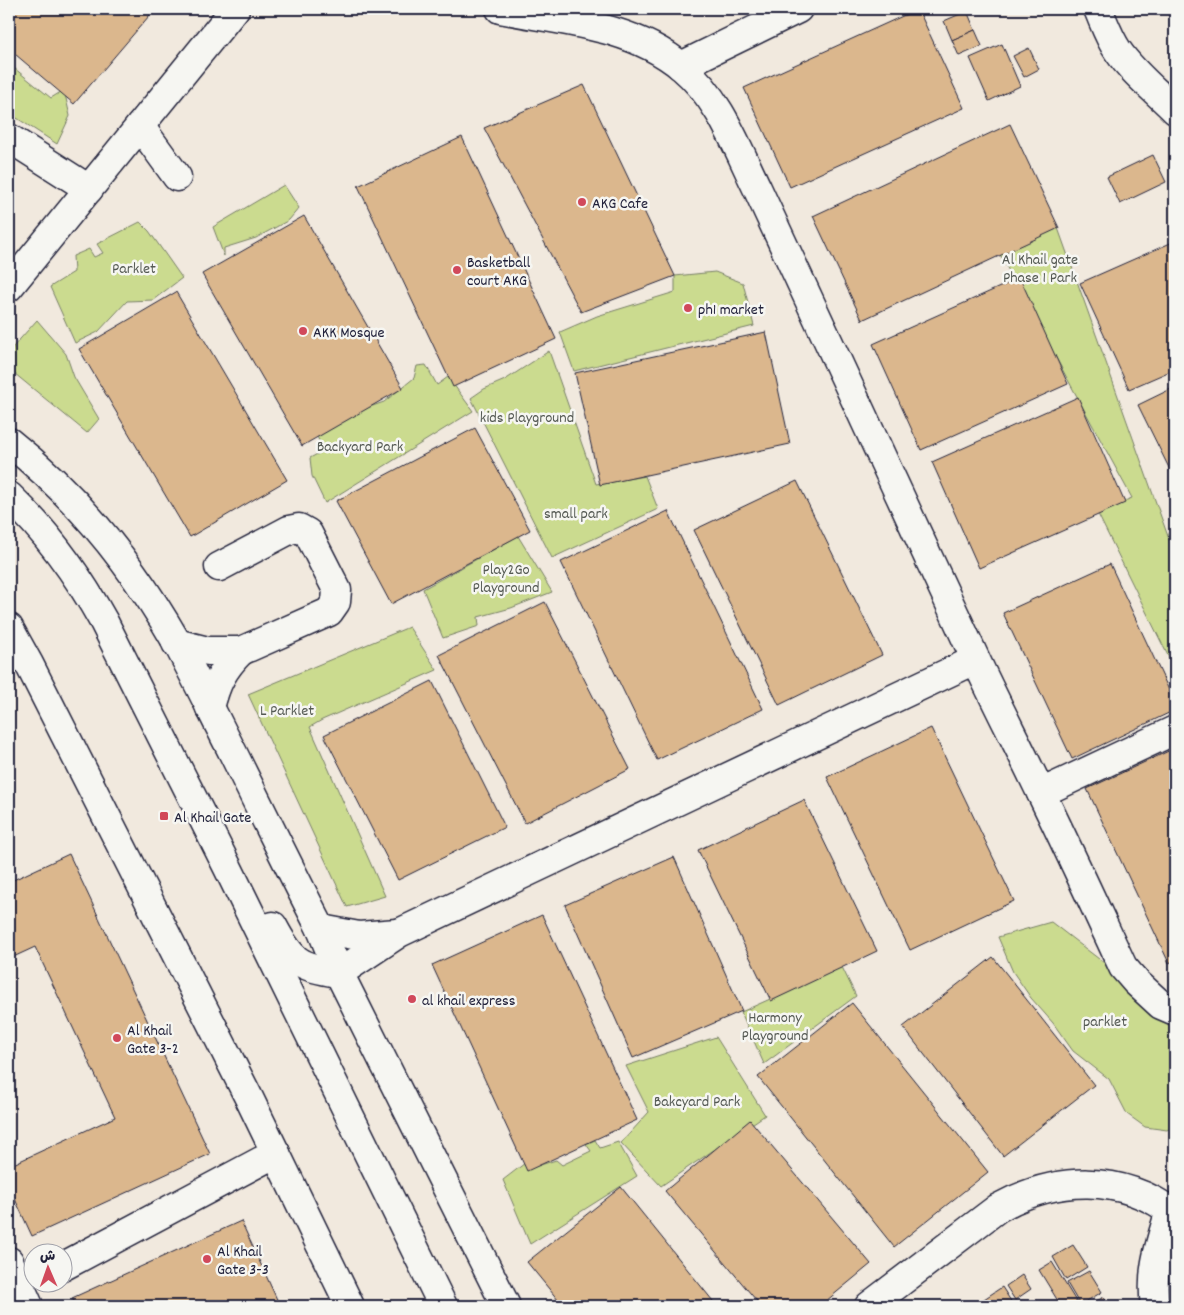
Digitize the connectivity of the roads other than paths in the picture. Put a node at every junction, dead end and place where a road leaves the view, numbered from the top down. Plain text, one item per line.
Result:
1 (235, 9) edge
2 (500, 9) edge
3 (798, 9) edge
4 (1098, 9) edge
5 (681, 66) junction
6 (1175, 110) edge
7 (140, 126) junction
8 (9, 138) edge
9 (177, 177) dead end
10 (89, 189) junction
11 (9, 287) edge
12 (9, 442) edge
13 (9, 496) edge
14 (219, 567) dead end
15 (9, 628) edge
16 (176, 642) junction
17 (241, 651) junction
18 (976, 660) junction
19 (210, 708) junction
20 (1175, 730) edge
21 (1041, 793) junction
22 (226, 866) junction
23 (321, 929) junction
24 (399, 933) junction
25 (339, 973) junction
26 (1175, 1011) edge
27 (276, 1153) junction
28 (1173, 1212) edge
29 (9, 1261) edge
30 (72, 1262) edge
31 (28, 1293) edge
32 (350, 1306) edge
33 (443, 1306) edge
34 (506, 1306) edge
35 (869, 1306) edge
36 (1155, 1306) edge

1 - 7 street
2 - 5 street
3 - 5 street
4 - 6 street
5 - 18 street
7 - 9 street
7 - 10 street
8 - 10 street
10 - 11 street
12 - 16 street
13 - 22 street
14 - 17 street
15 - 27 street
16 - 17 street
16 - 19 street
17 - 19 street
18 - 21 street
18 - 24 street
19 - 23 street
20 - 21 street
21 - 26 street
22 - 25 street
22 - 33 street
23 - 24 street
23 - 25 street
24 - 25 street
25 - 34 street
27 - 30 street
27 - 32 street
28 - 35 street
28 - 36 street
29 - 31 street

